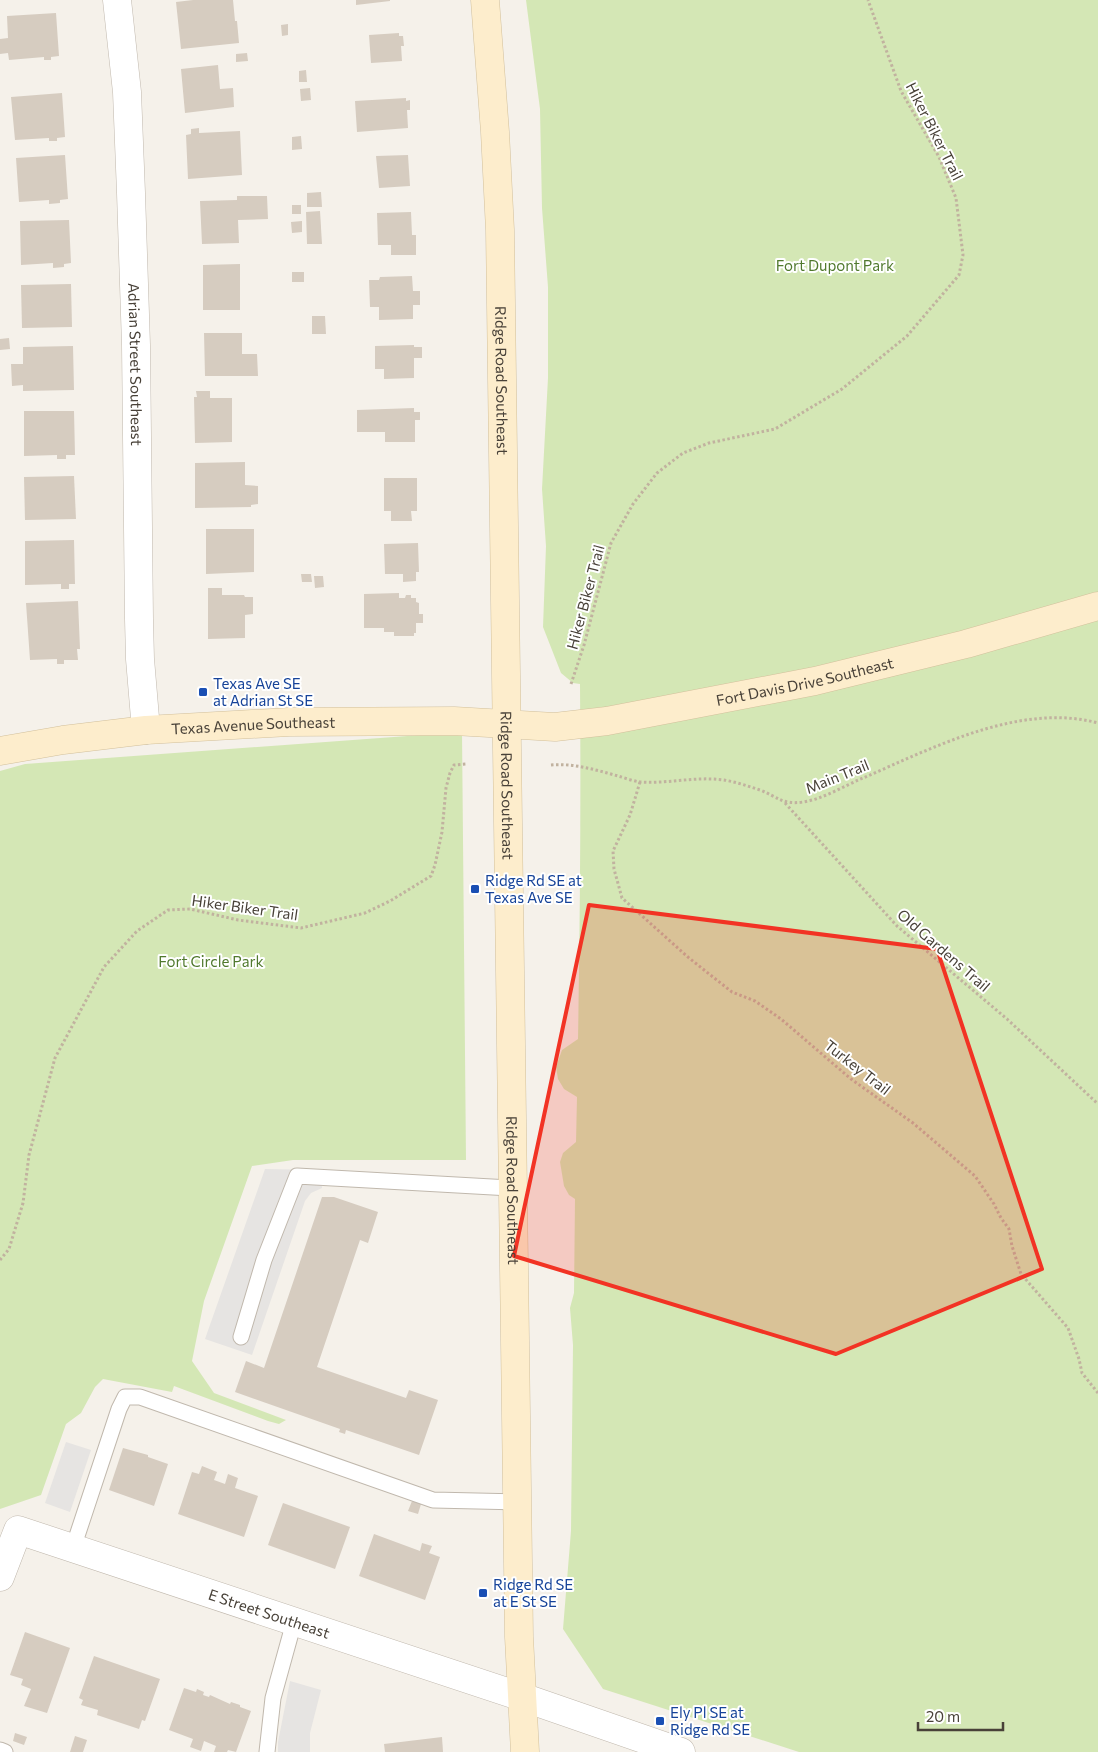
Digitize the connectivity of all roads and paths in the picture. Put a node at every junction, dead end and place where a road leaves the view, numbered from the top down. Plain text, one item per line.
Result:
1 (117, 0) edge
2 (485, 0) edge
3 (868, 0) edge
4 (1098, 606) edge
5 (571, 684) dead end
6 (1098, 723) edge
7 (507, 724) junction
8 (146, 730) junction
9 (0, 751) edge
10 (466, 764) dead end
11 (551, 765) dead end
12 (640, 782) junction
13 (785, 803) junction
14 (1098, 1104) edge
15 (512, 1188) junction
16 (0, 1260) edge
17 (241, 1336) dead end
18 (1098, 1393) edge
19 (517, 1502) junction
20 (73, 1548) junction
21 (0, 1577) edge
22 (294, 1622) junction
23 (522, 1697) junction
24 (0, 1750) edge
25 (5, 1752) edge
26 (267, 1752) edge
27 (525, 1752) edge
28 (681, 1752) edge

1 - 8 street, Adrian Street Southeast
2 - 7 main road, Ridge Road Southeast
3 - 5 path, Hiker Biker Trail
4 - 7 main road, Fort Davis Drive Southeast
6 - 13 path, Main Trail
7 - 8 main road, Texas Avenue Southeast
7 - 15 main road, Ridge Road Southeast
8 - 9 main road, Texas Avenue Southeast
10 - 16 path, Hiker Biker Trail
11 - 12 path
12 - 13 path
12 - 18 path, Turkey Trail
13 - 14 path, Old Gardens Trail
15 - 17 lane
15 - 19 main road, Ridge Road Southeast
19 - 20 lane
19 - 23 main road, Ridge Road Southeast
20 - 21 street, E Street Southeast
20 - 22 street, E Street Southeast
22 - 23 street, E Street Southeast
22 - 26 lane
23 - 27 main road, Ridge Road Southeast
23 - 28 street, E Street Southeast
24 - 25 lane

